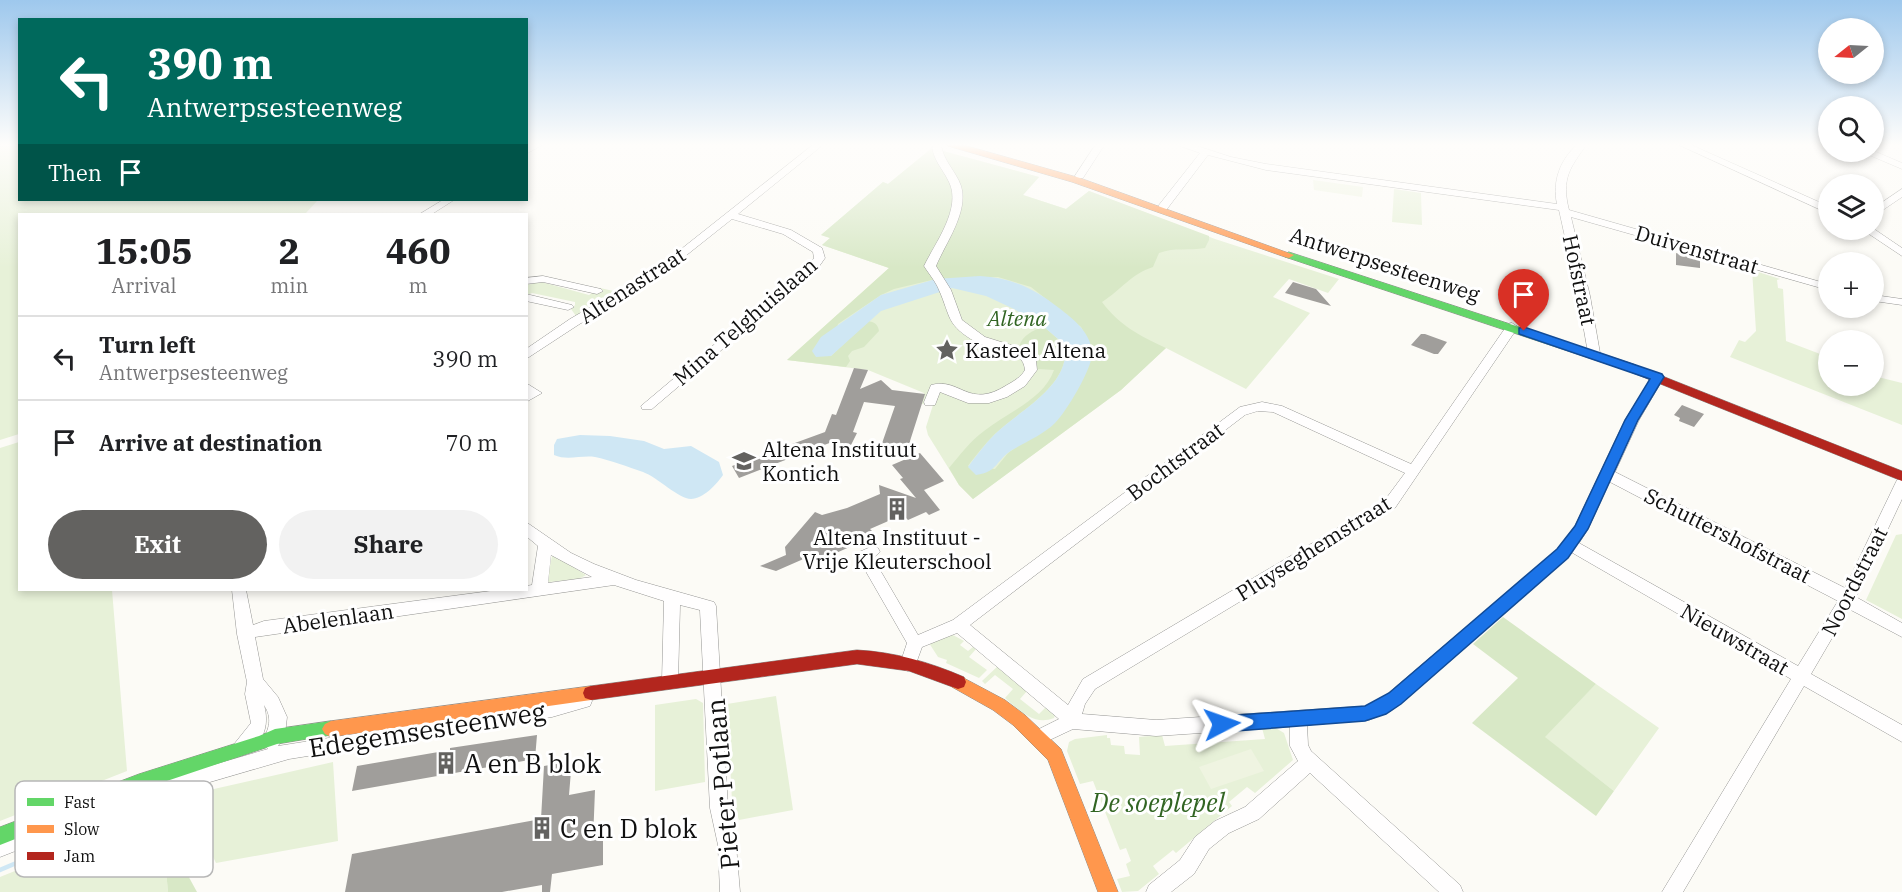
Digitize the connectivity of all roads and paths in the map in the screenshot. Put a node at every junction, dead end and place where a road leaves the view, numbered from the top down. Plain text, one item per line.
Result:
1 (767, 186) edge
2 (955, 186) edge
3 (1092, 186) edge
4 (1179, 186) edge
5 (1395, 186) edge
6 (1561, 186) edge
7 (1774, 186) edge
8 (1902, 192) edge
9 (447, 201) edge
10 (1818, 205) edge
11 (1884, 205) edge
12 (1163, 207) dead end
13 (1564, 210) junction
14 (427, 213) edge
15 (731, 215) junction
16 (1883, 240) edge
17 (1902, 253) edge
18 (528, 281) edge
19 (1818, 284) edge
20 (597, 291) dead end
21 (528, 297) edge
22 (1884, 299) edge
23 (1902, 302) edge
24 (568, 307) dead end
25 (1512, 327) junction
26 (1594, 353) junction
27 (528, 354) edge
28 (1658, 377) junction
29 (528, 388) edge
30 (528, 397) edge
31 (930, 402) dead end
32 (647, 406) dead end
33 (1414, 471) junction
34 (1607, 474) junction
35 (1902, 476) edge
36 (1902, 484) edge
37 (528, 529) edge
38 (1569, 544) junction
39 (545, 546) junction
40 (873, 552) dead end
41 (612, 579) junction
42 (538, 590) junction
43 (239, 591) edge
44 (672, 596) junction
45 (1848, 598) junction
46 (959, 625) junction
47 (1902, 630) edge
48 (245, 634) junction
49 (915, 643) junction
50 (908, 664) junction
51 (712, 675) junction
52 (1803, 677) junction
53 (670, 681) junction
54 (255, 682) junction
55 (611, 690) junction
56 (1298, 719) junction
57 (1072, 722) junction
58 (1902, 734) edge
59 (275, 737) junction
60 (1039, 737) junction
61 (239, 756) junction
62 (1310, 762) junction
63 (169, 779) junction
64 (163, 781) edge
65 (164, 781) edge
66 (15, 831) edge
67 (0, 836) edge
68 (15, 842) edge
69 (0, 848) edge
70 (730, 892) edge
71 (1108, 892) edge
72 (1156, 892) edge
73 (1452, 892) edge
74 (1672, 892) edge

1 - 15 street, Altenastraat
2 - 31 street
3 - 25 street, Antwerpsesteenweg
4 - 12 street
5 - 13 street, Duivenstraat
6 - 13 street, Hofstraat
7 - 10 street
8 - 11 street
9 - 14 street
13 - 19 street, Duivenstraat
13 - 26 street, Hofstraat
15 - 27 street, Altenastraat
15 - 32 street, Mina Telghuislaan
16 - 17 street
18 - 20 street
21 - 24 street
22 - 23 street
25 - 26 street, Antwerpsesteenweg
25 - 33 street, Pluyseghemstraat
26 - 28 street, Antwerpsesteenweg
28 - 34 street
28 - 35 street, Antwerpsesteenweg
29 - 30 street
33 - 46 street, Bochtstraat
33 - 57 street, Pluyseghemstraat
34 - 38 street
34 - 45 street, Schuttershofstraat
36 - 45 street, Noordstraat
37 - 39 street
38 - 52 street, Nieuwstraat
38 - 56 street
39 - 41 street
39 - 42 street
40 - 49 street
41 - 42 street, Abelenlaan
41 - 44 street
42 - 48 street, Abelenlaan
43 - 48 street
44 - 51 street
44 - 53 street
45 - 47 street, Schuttershofstraat
45 - 52 street, Noordstraat
46 - 49 street
46 - 57 street
48 - 54 street
49 - 50 street
50 - 51 street, Edegemsesteenweg
50 - 60 street, Edegemsesteenweg
51 - 53 street, Edegemsesteenweg
51 - 70 street, Pieter Potlaan
52 - 58 street, Nieuwstraat
52 - 74 street, Noordstraat
53 - 55 street, Edegemsesteenweg
54 - 59 street
54 - 61 street
55 - 59 street, Edegemsesteenweg
55 - 61 street, Edegemsesteenweg
56 - 57 street
56 - 62 street
57 - 60 street
59 - 61 street, Edegemsesteenweg
60 - 71 street, Edegemsesteenweg
61 - 63 street, Edegemsesteenweg
62 - 72 street
62 - 73 street
63 - 64 street, Edegemsesteenweg
63 - 65 street, Edegemsesteenweg
66 - 67 street, Edegemsesteenweg
68 - 69 street, Edegemsesteenweg

